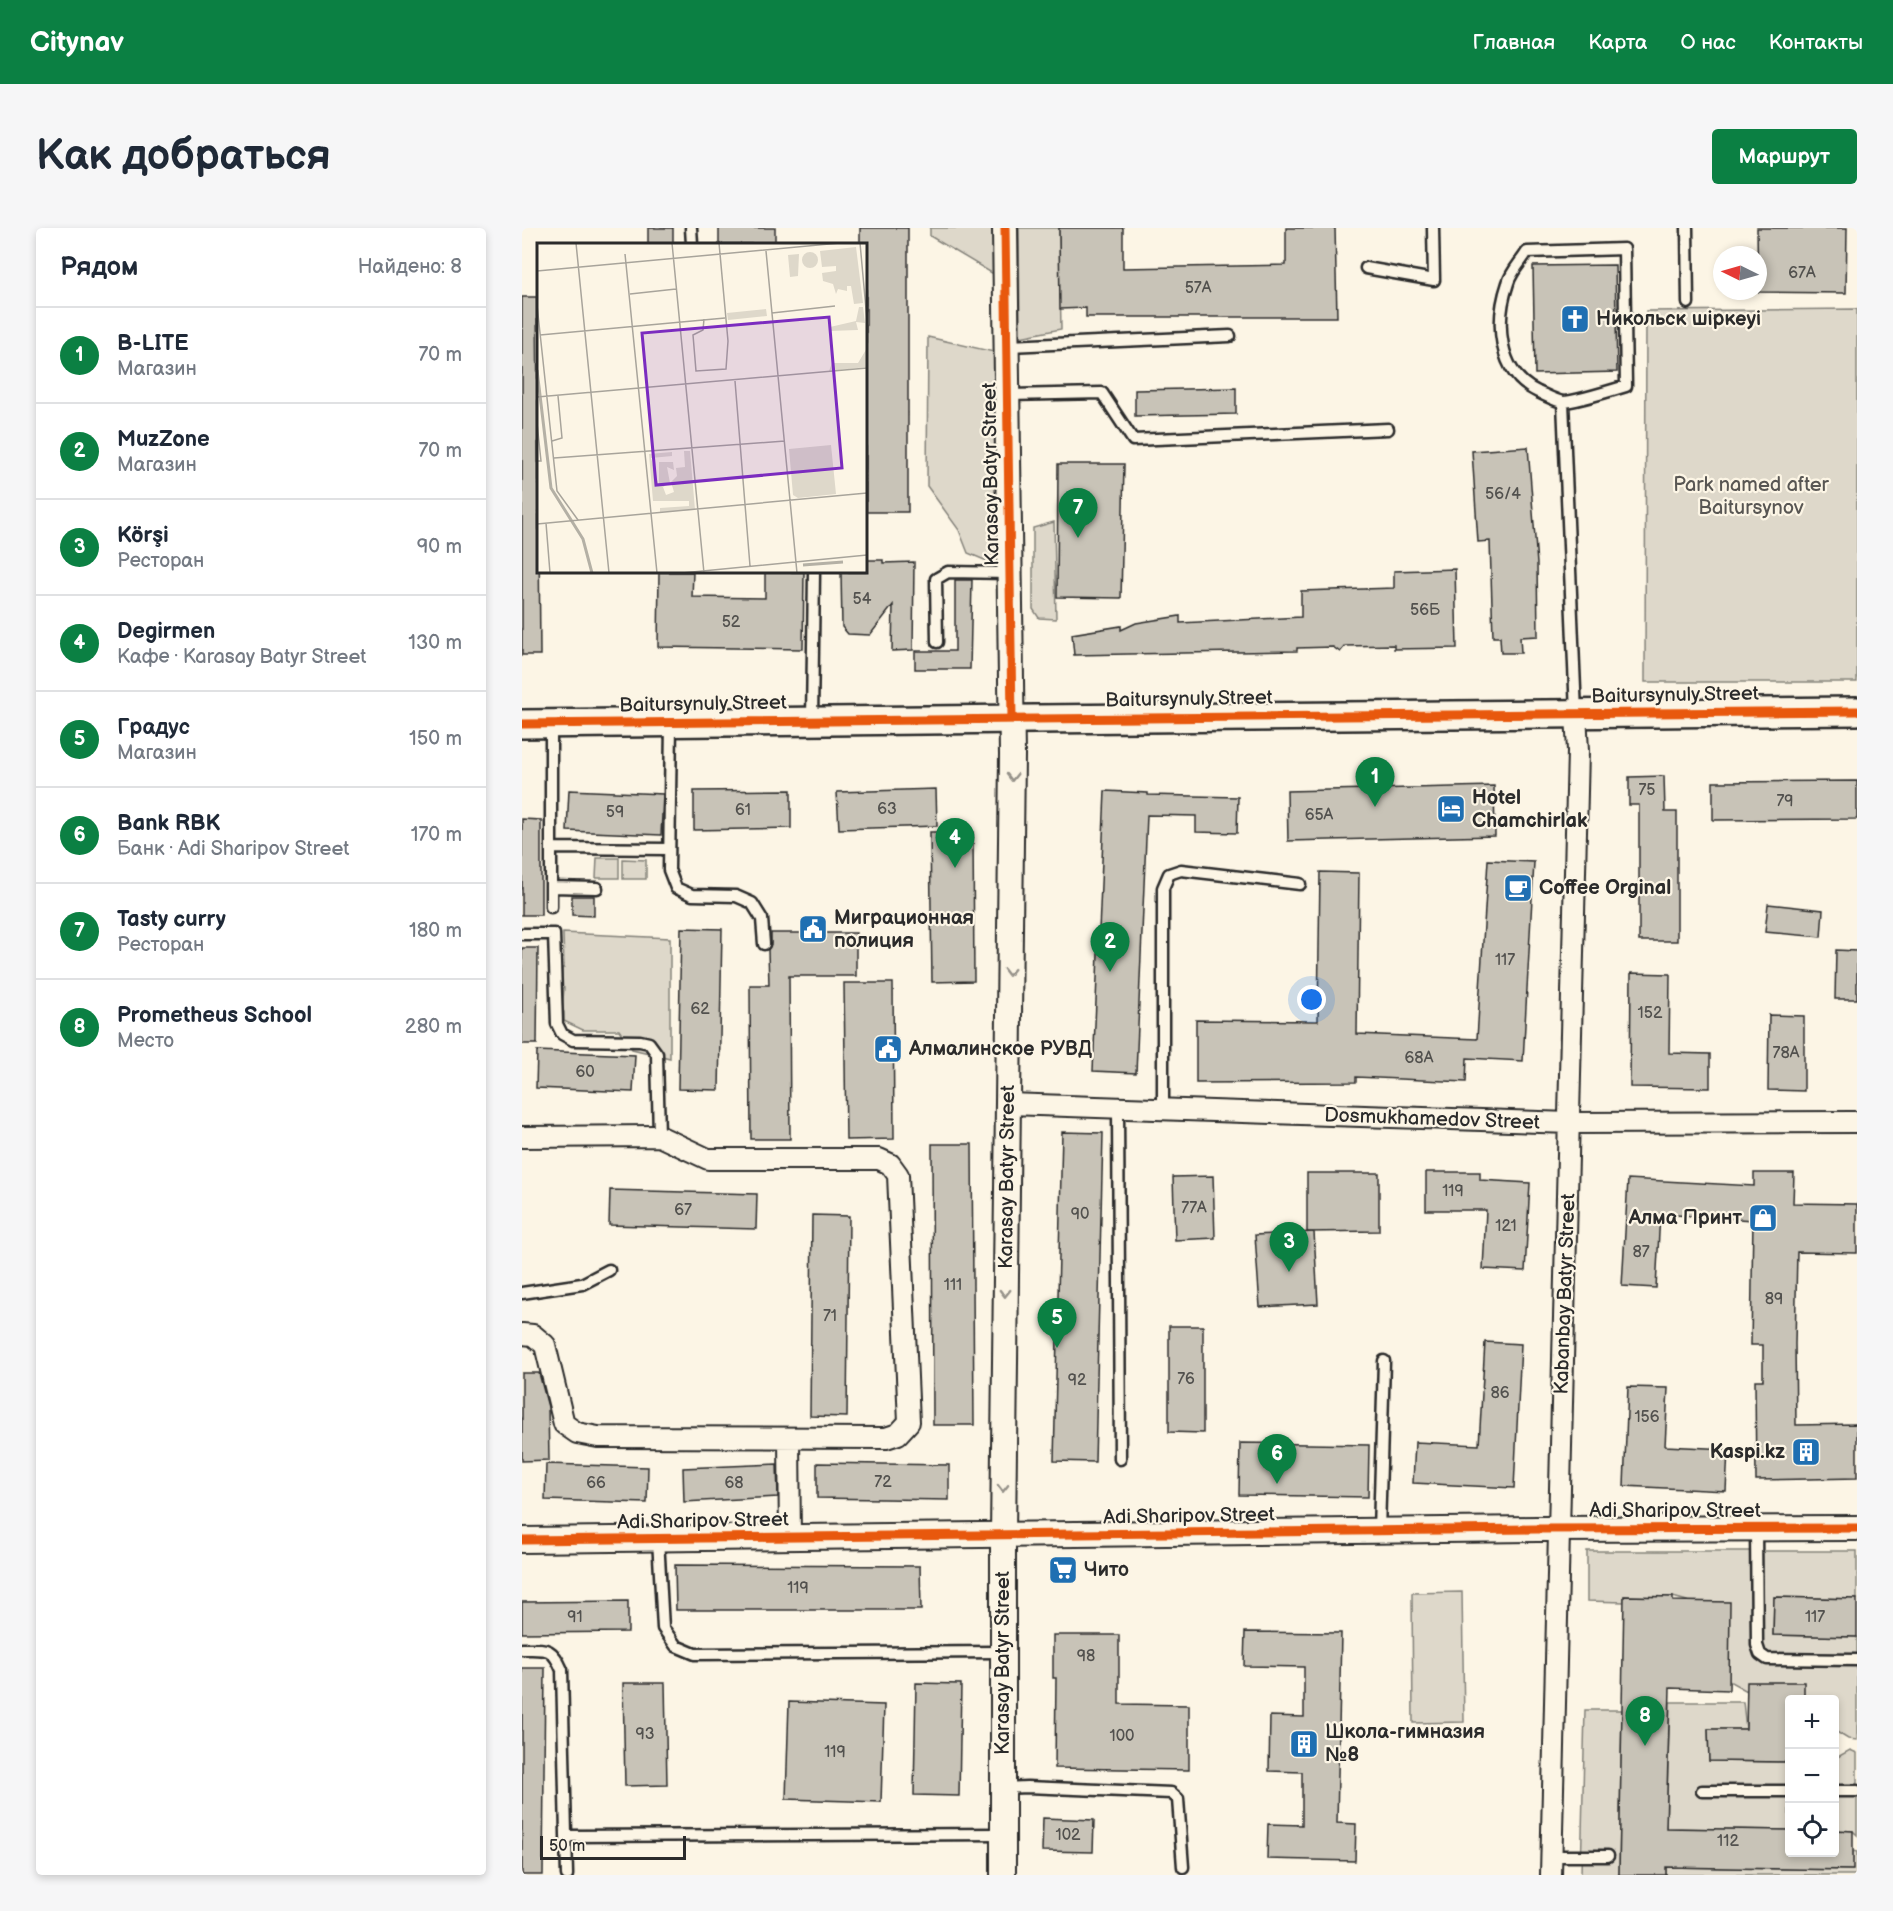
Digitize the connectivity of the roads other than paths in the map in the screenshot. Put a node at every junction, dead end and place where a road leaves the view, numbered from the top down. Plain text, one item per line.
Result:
1 (691, 228) edge
2 (1005, 228) edge
3 (1433, 228) edge
4 (1687, 228) edge
5 (692, 243) edge
6 (1366, 268) dead end
7 (1688, 303) dead end
8 (1230, 336) dead end
9 (1008, 346) junction
10 (1007, 394) junction
11 (1563, 402) junction
12 (1388, 429) dead end
13 (814, 573) edge
14 (1010, 573) junction
15 (938, 642) dead end
16 (1857, 711) edge
17 (1576, 714) junction
18 (1012, 719) junction
19 (812, 721) junction
20 (671, 722) junction
21 (522, 724) edge
22 (551, 724) junction
23 (551, 848) junction
24 (669, 849) junction
25 (1300, 884) dead end
26 (551, 887) junction
27 (597, 888) dead end
28 (551, 907) dead end
29 (522, 933) edge
30 (764, 944) dead end
31 (1008, 1104) junction
32 (1118, 1108) junction
33 (1163, 1110) junction
34 (1857, 1122) edge
35 (1570, 1123) junction
36 (659, 1136) junction
37 (522, 1137) edge
38 (609, 1270) dead end
39 (522, 1293) edge
40 (522, 1334) edge
41 (1384, 1361) dead end
42 (789, 1437) junction
43 (1120, 1459) dead end
44 (1756, 1528) junction
45 (1857, 1528) edge
46 (1558, 1530) junction
47 (1379, 1531) junction
48 (1003, 1536) junction
49 (790, 1538) junction
50 (658, 1539) junction
51 (522, 1540) edge
52 (522, 1648) edge
53 (1003, 1652) junction
54 (1857, 1660) edge
55 (1003, 1788) junction
56 (1702, 1791) dead end
57 (1785, 1791) edge
58 (1839, 1791) edge
59 (1857, 1791) edge
60 (1003, 1834) junction
61 (566, 1836) junction
62 (1608, 1856) dead end
63 (1551, 1865) edge
64 (1183, 1867) dead end
65 (567, 1875) edge
66 (1003, 1875) edge

1 - 5 lane
2 - 9 street, Karasay Batyr Street
3 - 6 lane
4 - 7 lane
8 - 9 lane
9 - 10 street, Karasay Batyr Street
10 - 12 lane
10 - 14 street, Karasay Batyr Street
11 - 11 lane
11 - 17 lane
13 - 19 lane
14 - 15 lane
14 - 18 street, Karasay Batyr Street
16 - 17 main road, Baitursynuly Street
17 - 18 main road, Baitursynuly Street
17 - 35 street, Kabanbay Batyr Street
18 - 19 main road, Baitursynuly Street
18 -> 31 street, Karasay Batyr Street
19 - 20 main road, Baitursynuly Street
20 - 22 main road, Baitursynuly Street
20 - 24 lane
21 - 22 main road, Baitursynuly Street
22 - 23 lane
23 - 24 lane
23 - 26 lane
24 - 30 lane
25 - 33 lane
26 - 27 lane
26 - 28 lane
29 - 36 lane
31 - 32 street, Dosmukhamedov Street
31 -> 48 street, Karasay Batyr Street
32 - 33 street, Dosmukhamedov Street
32 - 43 lane
33 - 35 street, Dosmukhamedov Street
34 - 35 street, Dosmukhamedov Street
35 - 46 street, Kabanbay Batyr Street
36 - 37 street
36 - 42 street
38 - 39 lane
40 - 42 street
41 - 47 lane
42 - 49 street
44 - 45 street, Adi Sharipov Street
44 - 46 street, Adi Sharipov Street
44 - 54 lane
46 - 47 street, Adi Sharipov Street
46 - 63 street, Kabanbay Batyr Street
47 - 48 street, Adi Sharipov Street
48 - 49 street, Adi Sharipov Street
48 - 53 street, Karasay Batyr Street
49 - 50 street, Adi Sharipov Street
50 - 51 street, Adi Sharipov Street
50 - 53 lane
52 - 61 lane
53 - 55 street, Karasay Batyr Street
55 - 60 street, Karasay Batyr Street
55 - 64 lane
56 - 57 lane
58 - 59 lane
60 - 61 lane
60 - 66 street, Karasay Batyr Street
61 - 65 lane
62 - 63 lane

